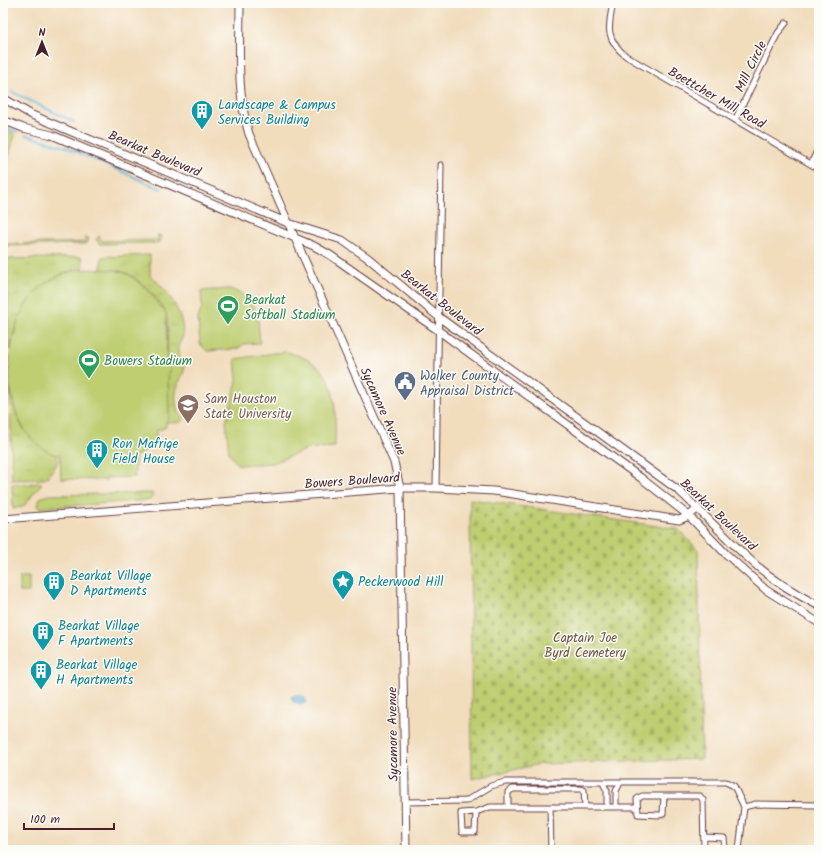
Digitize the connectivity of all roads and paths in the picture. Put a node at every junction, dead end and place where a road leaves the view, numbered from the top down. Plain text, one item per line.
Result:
1 (240, 3) edge
2 (613, 3) edge
3 (786, 23) dead end
4 (3, 98) edge
5 (3, 120) edge
6 (735, 120) junction
7 (819, 147) edge
8 (811, 164) junction
9 (441, 166) dead end
10 (819, 169) edge
11 (288, 223) junction
12 (294, 237) junction
13 (440, 318) junction
14 (439, 331) junction
15 (400, 488) junction
16 (436, 488) junction
17 (698, 508) junction
18 (689, 516) junction
19 (3, 519) edge
20 (816, 605) edge
21 (806, 616) junction
22 (819, 624) edge
23 (603, 783) junction
24 (620, 783) junction
25 (664, 796) junction
26 (405, 802) junction
27 (819, 805) edge
28 (585, 806) junction
29 (607, 806) junction
30 (616, 806) junction
31 (508, 807) junction
32 (550, 807) junction
33 (637, 807) junction
34 (744, 807) junction
35 (476, 812) junction
36 (704, 837) junction
37 (406, 850) edge
38 (551, 850) edge
39 (704, 850) edge
40 (725, 850) edge
41 (739, 850) edge

1 - 11 street, Sycamore Avenue
2 - 6 street, Boettcher Mill Road
3 - 6 street, Mill Circle
4 - 11 street, Bearkat Boulevard
5 - 12 street, Bearkat Boulevard
6 - 8 street, Boettcher Mill Road
7 - 8 street
8 - 10 street, Boettcher Mill Road
9 - 13 street
11 - 12 street, Sycamore Avenue
11 - 13 street, Bearkat Boulevard
12 - 14 street, Bearkat Boulevard
12 - 15 street, Sycamore Avenue
13 - 14 street
13 - 17 street, Bearkat Boulevard
14 - 16 street
14 - 18 street, Bearkat Boulevard
15 - 16 street, Bowers Boulevard
15 - 19 street, Bowers Boulevard
15 - 26 street, Sycamore Avenue
16 - 18 street, Bowers Boulevard
17 - 18 street
17 - 20 street, Bearkat Boulevard
18 - 21 street, Bearkat Boulevard
20 - 21 street
21 - 22 street, Bearkat Boulevard
23 - 24 street
23 - 26 street
23 - 29 street
24 - 30 street
24 - 34 street
25 - 33 street
25 - 33 street
25 - 36 street
26 - 37 street, Sycamore Avenue
27 - 34 street
28 - 29 street
28 - 31 street
28 - 32 street
29 - 30 street
30 - 33 street
31 - 32 street
31 - 35 street
32 - 38 street
34 - 41 street
35 - 35 street
36 - 39 street
36 - 40 street

